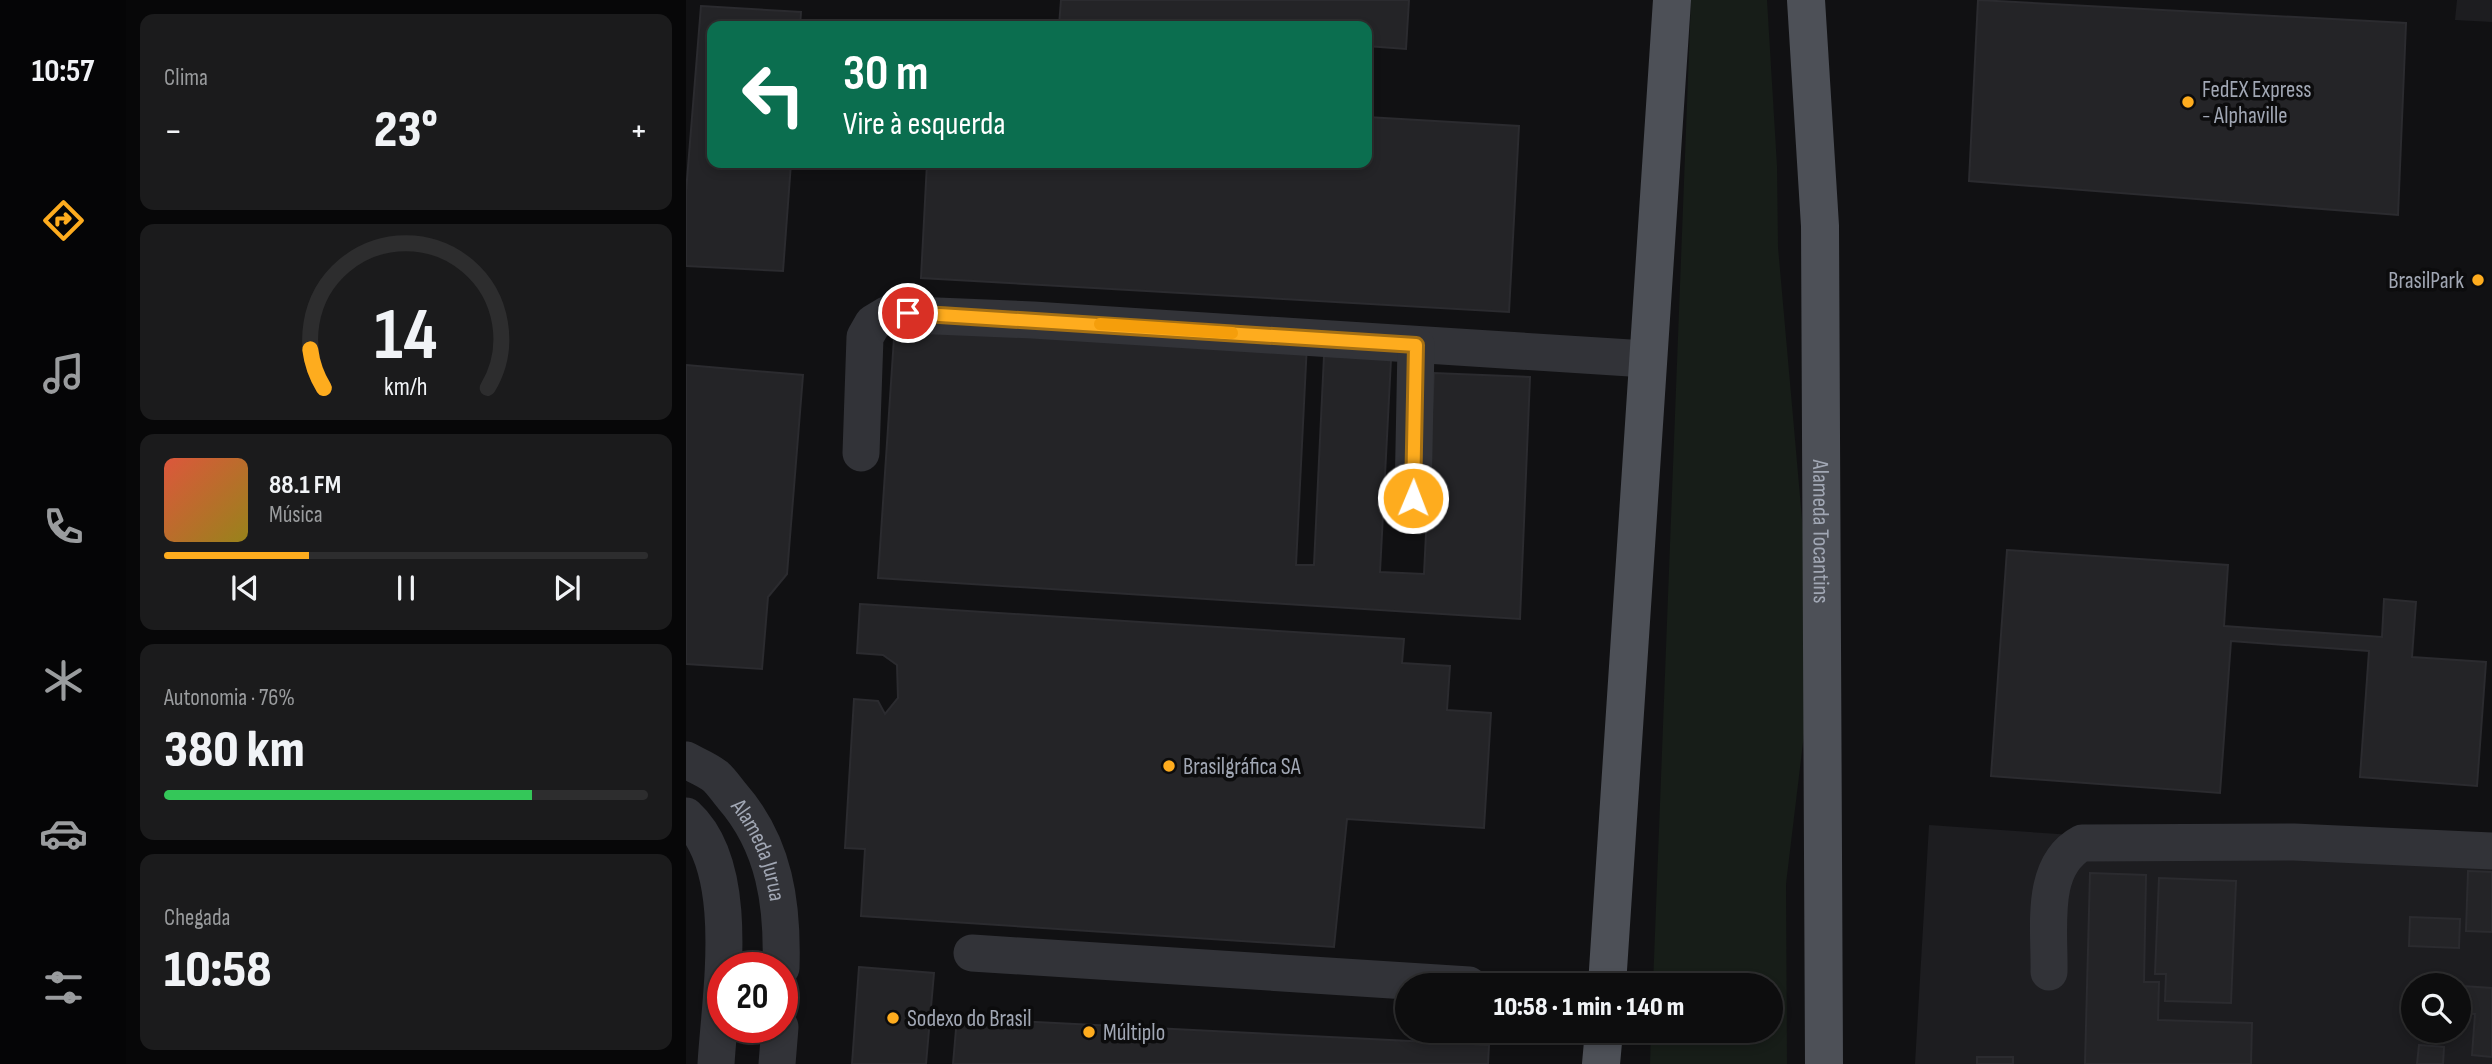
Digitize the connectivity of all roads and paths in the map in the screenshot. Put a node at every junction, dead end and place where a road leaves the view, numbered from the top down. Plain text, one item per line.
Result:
1 (1672, 0) edge
2 (1806, 0) edge
3 (1416, 345) junction
4 (1646, 359) junction
5 (861, 453) dead end
6 (1413, 498) dead end
7 (686, 760) edge
8 (686, 816) edge
9 (2492, 852) edge
10 (723, 937) junction
11 (782, 952) edge
12 (972, 953) dead end
13 (2049, 972) dead end
14 (1608, 973) edge
15 (1395, 980) edge
16 (779, 1043) edge
17 (1603, 1043) edge
18 (716, 1064) edge
19 (777, 1064) edge
20 (1601, 1064) edge
21 (1824, 1064) edge

1 - 4 main road
2 - 21 main road, Alameda Tocantins
3 - 4 street
3 - 5 street
3 - 6 street
4 - 14 main road
7 - 11 street, Alameda Jurua
8 - 10 street, Alameda Jurua
9 - 13 street
10 - 11 street
10 - 18 street, Alameda Jurua
12 - 15 street
16 - 19 street
17 - 20 main road

